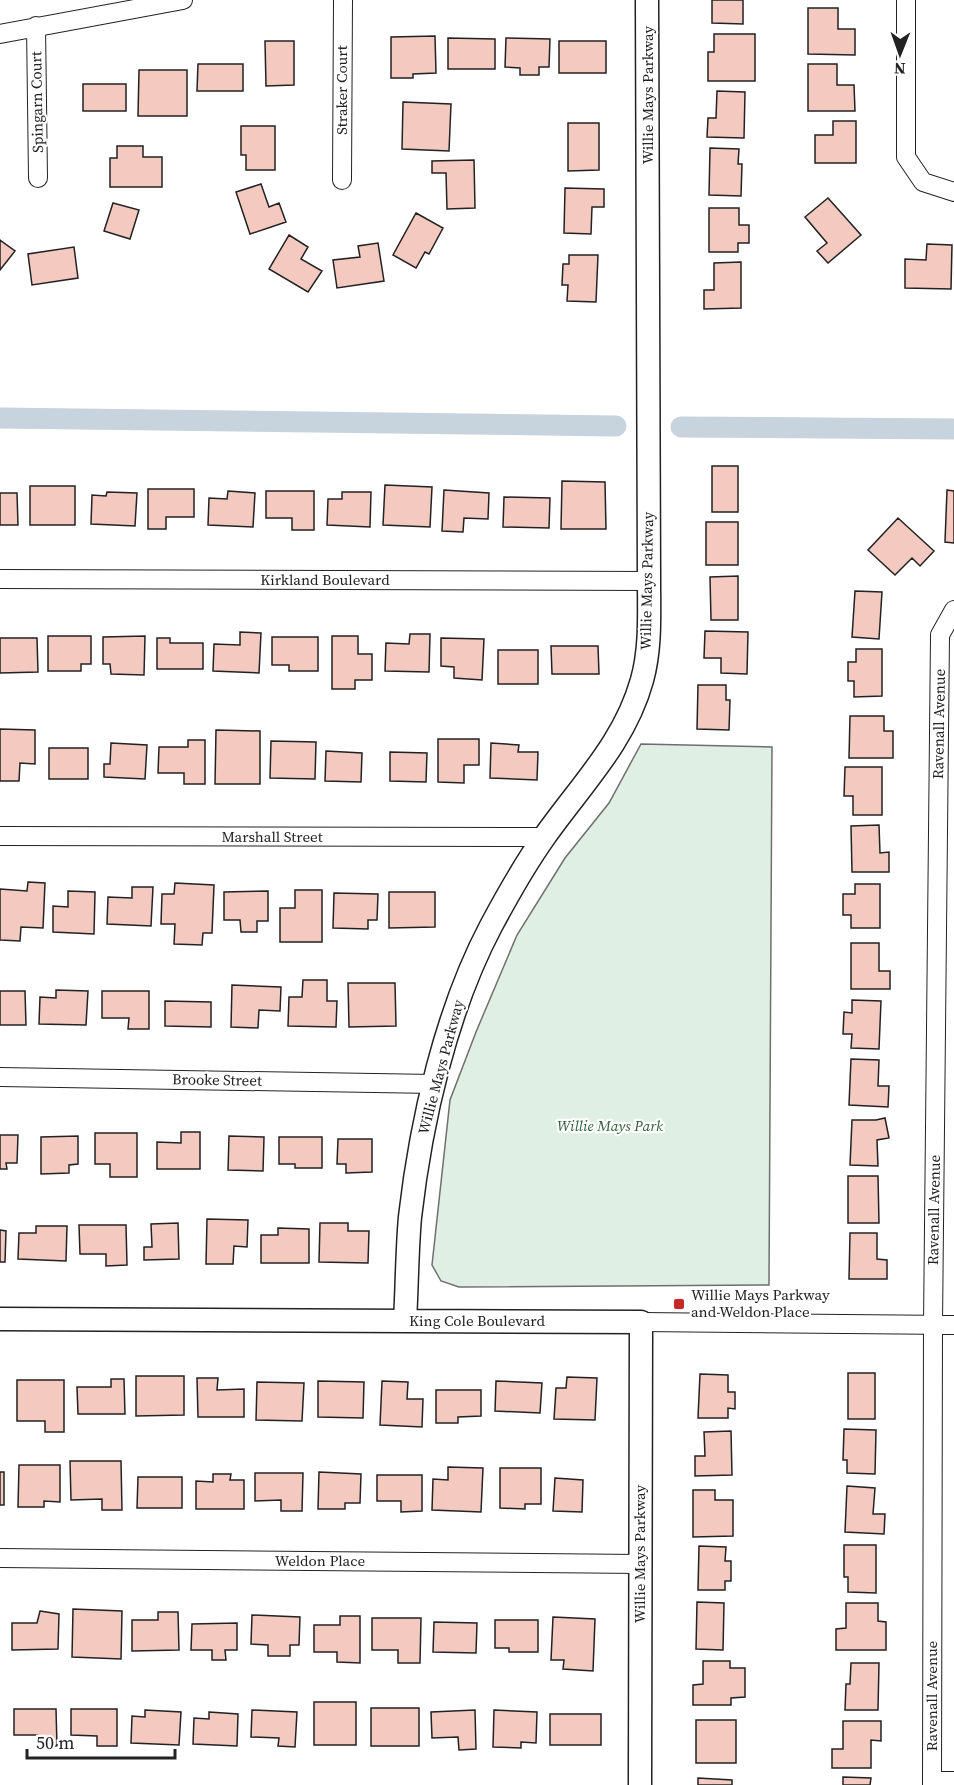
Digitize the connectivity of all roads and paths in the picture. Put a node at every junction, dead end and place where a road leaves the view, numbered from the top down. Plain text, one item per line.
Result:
1 (183, 0) edge
2 (343, 0) edge
3 (648, 0) edge
4 (906, 0) edge
5 (36, 26) junction
6 (0, 34) edge
7 (38, 178) dead end
8 (342, 180) dead end
9 (954, 192) edge
10 (0, 579) edge
11 (649, 581) junction
12 (954, 610) edge
13 (0, 836) edge
14 (544, 837) junction
15 (0, 1077) edge
16 (434, 1084) junction
17 (0, 1319) edge
18 (405, 1321) junction
19 (641, 1322) junction
20 (933, 1325) junction
21 (954, 1325) edge
22 (0, 1558) edge
23 (640, 1564) junction
24 (954, 1781) edge
25 (932, 1783) edge
26 (640, 1785) edge

1 - 5 street
2 - 8 street, Straker Court
3 - 11 street, Willie Mays Parkway
4 - 9 street
5 - 6 street
5 - 7 street, Spingarn Court
10 - 11 street, Kirkland Boulevard
11 - 14 street, Willie Mays Parkway
12 - 20 street, Ravenall Avenue
13 - 14 street, Marshall Street
14 - 16 street, Willie Mays Parkway
15 - 16 street, Brooke Street
16 - 18 street, Willie Mays Parkway
17 - 18 street, King Cole Boulevard
18 - 19 street, King Cole Boulevard
19 - 20 street, King Cole Boulevard
19 - 23 street, Willie Mays Parkway
20 - 21 street, King Cole Boulevard
20 - 25 street, Ravenall Avenue
22 - 23 street, Weldon Place
23 - 26 street, Willie Mays Parkway
24 - 25 street

